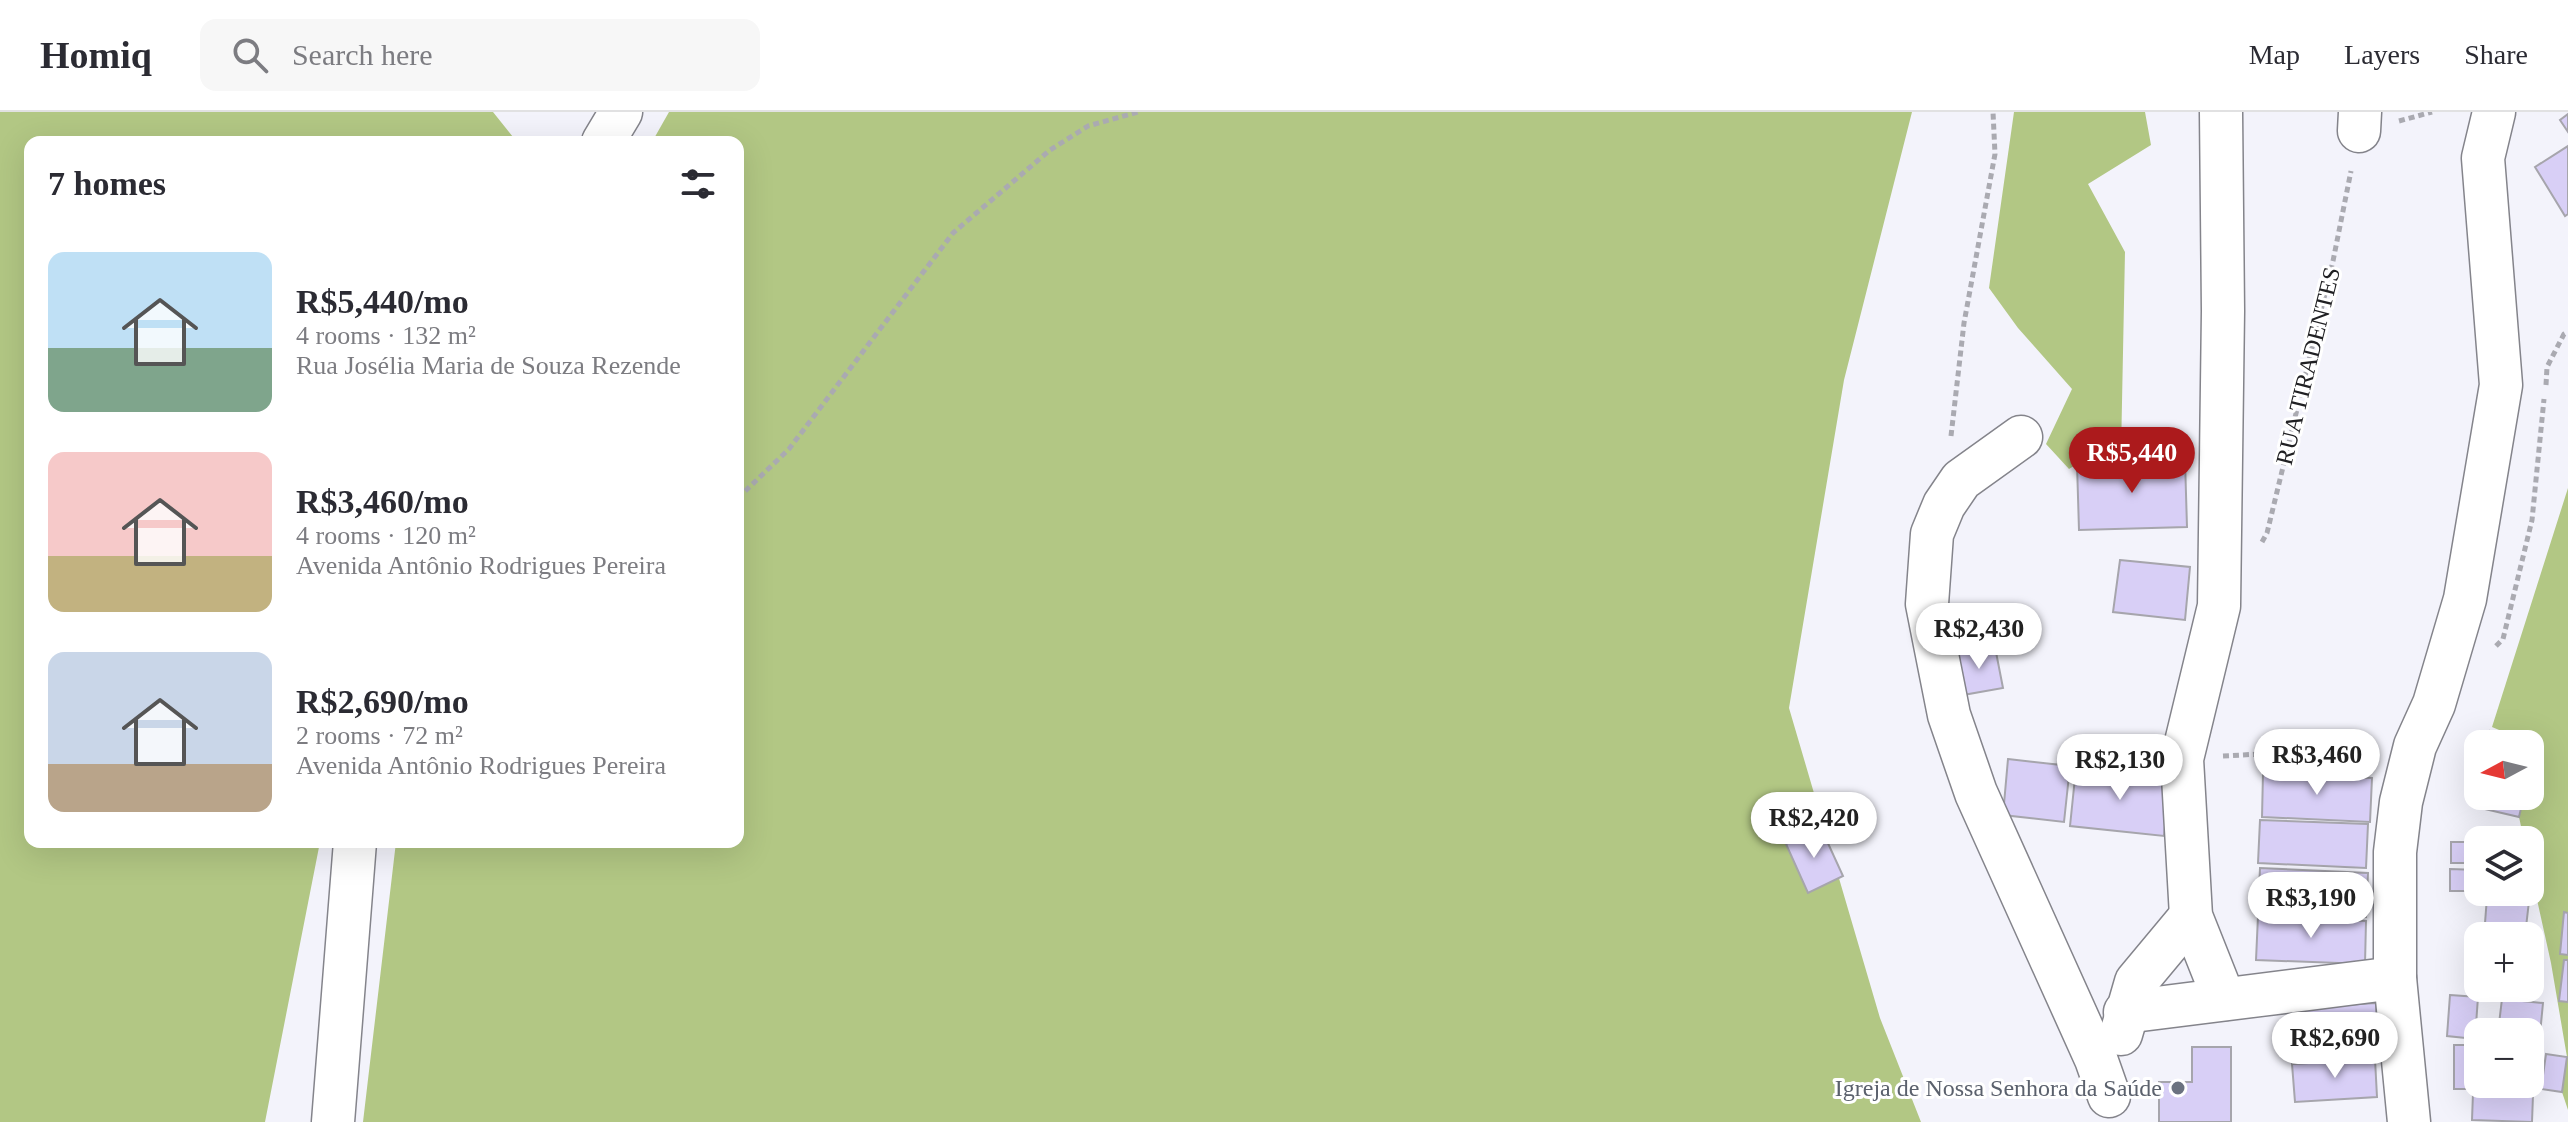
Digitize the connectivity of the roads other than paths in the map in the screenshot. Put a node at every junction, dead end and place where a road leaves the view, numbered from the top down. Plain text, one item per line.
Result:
1 (621, 112) edge
2 (2221, 112) edge
3 (2494, 112) edge
4 (607, 136) edge
5 (2021, 437) dead end
6 (355, 848) edge
7 (2191, 916) junction
8 (2395, 978) junction
9 (2224, 999) junction
10 (2125, 1012) junction
11 (2109, 1109) edge
12 (333, 1122) edge
13 (2409, 1122) edge

1 - 4 street
2 - 7 street
3 - 8 street
5 - 11 street
6 - 12 street
7 - 9 street
7 - 10 street
8 - 9 street
8 - 13 street
9 - 10 street
10 - 11 street

